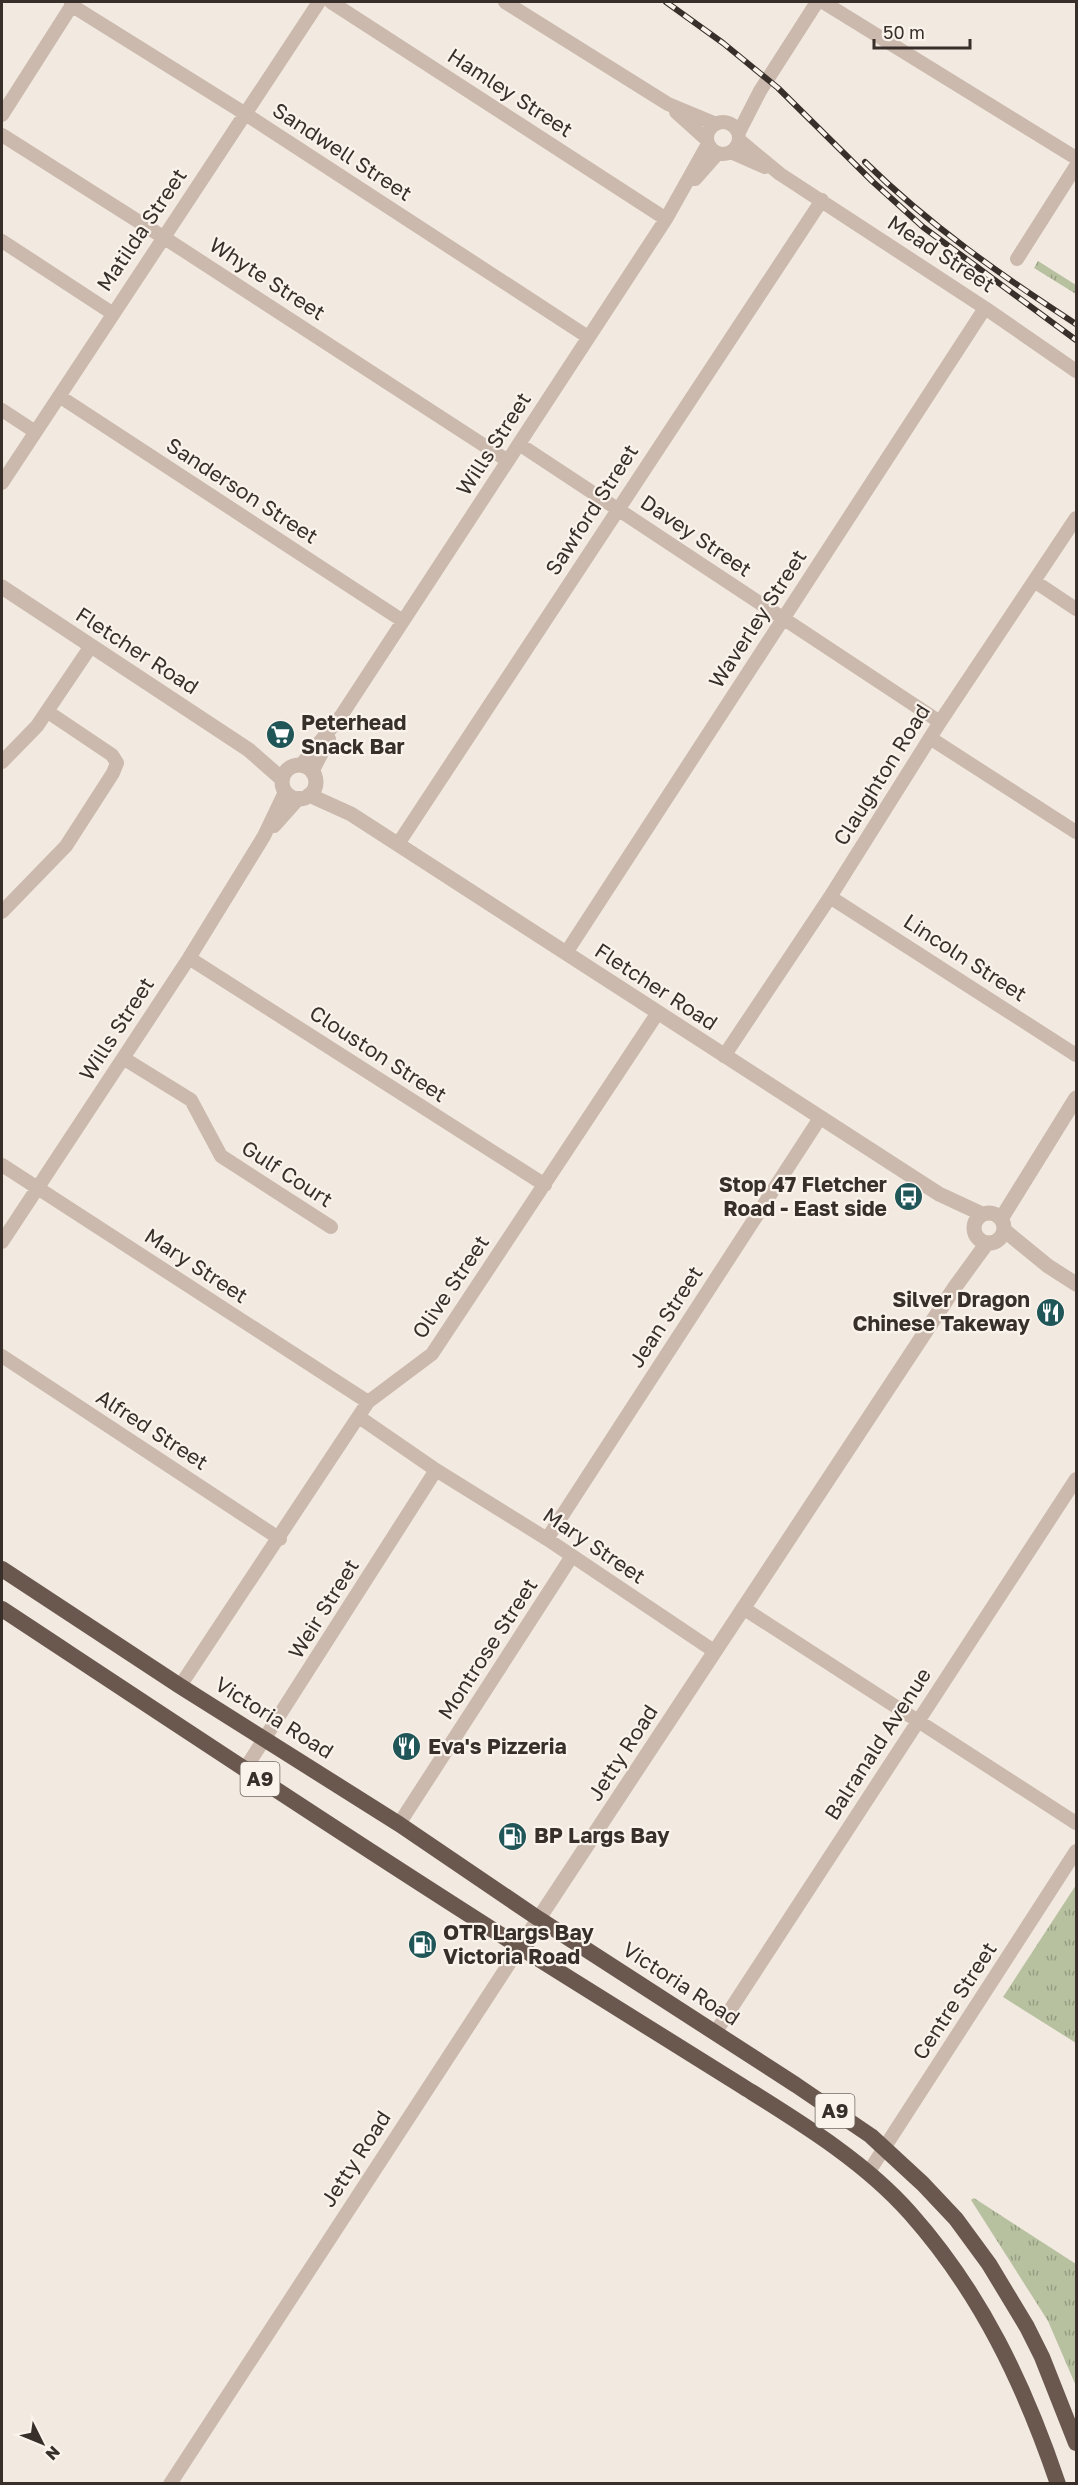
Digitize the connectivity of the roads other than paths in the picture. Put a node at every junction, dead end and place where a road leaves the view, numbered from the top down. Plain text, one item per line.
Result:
1 (318, 2) edge
2 (331, 2) edge
3 (505, 2) edge
4 (817, 2) edge
5 (824, 2) edge
6 (73, 3) edge
7 (760, 91) junction
8 (668, 104) junction
9 (245, 114) junction
10 (2, 116) edge
11 (722, 123) junction
12 (2, 135) edge
13 (724, 143) junction
14 (1077, 158) edge
15 (1077, 166) edge
16 (822, 200) junction
17 (666, 219) junction
18 (163, 237) junction
19 (2, 241) edge
20 (1017, 259) dead end
21 (985, 308) junction
22 (112, 313) junction
23 (588, 337) junction
24 (1077, 371) edge
25 (59, 396) junction
26 (2, 410) edge
27 (34, 431) junction
28 (519, 444) junction
29 (508, 461) junction
30 (2, 483) edge
31 (617, 509) junction
32 (1077, 518) edge
33 (1034, 581) junction
34 (2, 588) edge
35 (1077, 609) edge
36 (782, 619) junction
37 (402, 621) junction
38 (91, 646) junction
39 (48, 712) junction
40 (940, 722) junction
41 (930, 738) junction
42 (2, 762) edge
43 (299, 781) junction
44 (1077, 832) edge
45 (398, 844) junction
46 (830, 897) junction
47 (2, 912) edge
48 (566, 953) junction
49 (189, 958) junction
50 (657, 1014) junction
51 (1077, 1055) edge
52 (724, 1056) junction
53 (123, 1058) junction
54 (1077, 1098) edge
55 (820, 1118) junction
56 (2, 1165) edge
57 (544, 1185) junction
58 (37, 1188) junction
59 (331, 1227) dead end
60 (989, 1228) junction
61 (2, 1242) edge
62 (1077, 1284) edge
63 (2, 1356) edge
64 (368, 1402) junction
65 (358, 1417) junction
66 (436, 1470) junction
67 (1077, 1479) edge
68 (280, 1539) junction
69 (547, 1539) junction
70 (572, 1556) junction
71 (2, 1569) edge
72 (743, 1608) junction
73 (2, 1609) edge
74 (714, 1652) junction
75 (180, 1686) junction
76 (919, 1720) junction
77 (266, 1739) junction
78 (245, 1769) junction
79 (1077, 1823) edge
80 (399, 1824) junction
81 (1077, 1851) edge
82 (539, 1919) junction
83 (520, 1947) junction
84 (715, 2033) junction
85 (885, 2148) junction
86 (868, 2173) junction
87 (1077, 2443) edge
88 (170, 2484) edge
89 (1058, 2484) edge

1 - 9 street, Matilda Street
2 - 17 street, Hamley Street
3 - 8 street, Mead Street
4 - 7 street, Wills Street
5 - 14 street
6 - 9 street, Sandwell Street
6 - 10 street
7 - 11 street, Wills Street
7 - 13 street, Wills Street
8 - 11 street, Mead Street
8 - 13 street, Mead Street
9 - 18 street, Matilda Street
9 - 23 street, Sandwell Street
11 - 13 street, Mead Street
11 - 13 street, Wills Street
12 - 18 street, Whyte Street
13 - 16 street, Mead Street
13 - 17 street, Wills Street
15 - 20 street
16 - 21 street, Mead Street
16 - 31 street, Sawford Street
17 - 23 street, Wills Street
18 - 22 street, Matilda Street
18 - 29 street, Whyte Street
19 - 22 street
21 - 24 street, Mead Street
21 - 36 street, Waverley Street
22 - 25 street, Matilda Street
23 - 28 street, Wills Street
25 - 27 street, Matilda Street
25 - 37 street, Sanderson Street
26 - 27 street
27 - 30 street, Matilda Street
28 - 29 street, Wills Street
28 - 31 street, Davey Street
29 - 37 street, Wills Street
31 - 36 street, Davey Street
31 - 45 street, Sawford Street
32 - 33 street, Claughton Road
33 - 35 street
33 - 40 street, Claughton Road
34 - 38 street, Fletcher Road
36 - 40 street, Davey Street
36 - 48 street, Waverley Street
37 - 43 street, Wills Street
38 - 39 street
38 - 43 street, Fletcher Road
39 - 42 street
39 - 47 street
40 - 41 street, Claughton Road
41 - 44 street
41 - 46 street, Claughton Road
43 - 45 street, Fletcher Road
43 - 49 street, Wills Street
45 - 48 street, Fletcher Road
46 - 51 street, Lincoln Street
46 - 52 street, Claughton Road
48 - 50 street, Fletcher Road
49 - 53 street, Wills Street
49 - 57 street, Clouston Street
50 - 52 street, Fletcher Road
50 - 57 street, Olive Street
52 - 55 street, Fletcher Road
53 - 58 street, Wills Street
53 - 59 street, Gulf Court
54 - 60 street, Jetty Road
55 - 60 street, Fletcher Road
55 - 69 street, Jean Street
56 - 58 street, Mary Street
57 - 64 street, Olive Street
58 - 61 street, Wills Street
58 - 64 street, Mary Street
60 - 62 street, Fletcher Road
60 - 72 street, Jetty Road
63 - 68 street, Alfred Street
64 - 65 street, Olive Street
65 - 66 street, Mary Street
65 - 68 street, Olive Street
66 - 69 street, Mary Street
66 - 77 street, Weir Street
67 - 76 street, Balranald Avenue
68 - 75 street, Olive Street
69 - 70 street, Mary Street
70 - 74 street, Mary Street
70 - 80 street, Montrose Street
71 - 75 highway, Victoria Road / A9
72 - 74 street, Jetty Road
72 - 76 street
73 - 78 highway, A9
74 - 82 street, Jetty Road
75 - 77 highway, Victoria Road / A9
76 - 79 street
76 - 84 street, Balranald Avenue
77 - 78 street, Weir Street
77 - 80 highway, Victoria Road / A9
78 - 83 highway, A9
80 - 82 highway, Victoria Road / A9
81 - 85 street, Centre Street
82 - 83 street, Jetty Road
82 - 84 highway, Victoria Road / A9
83 - 86 highway, A9
83 - 88 street, Jetty Road
84 - 85 highway, Victoria Road / A9
85 - 86 street, Centre Street
85 - 87 highway, Victoria Road / A9
86 - 89 highway, A9

